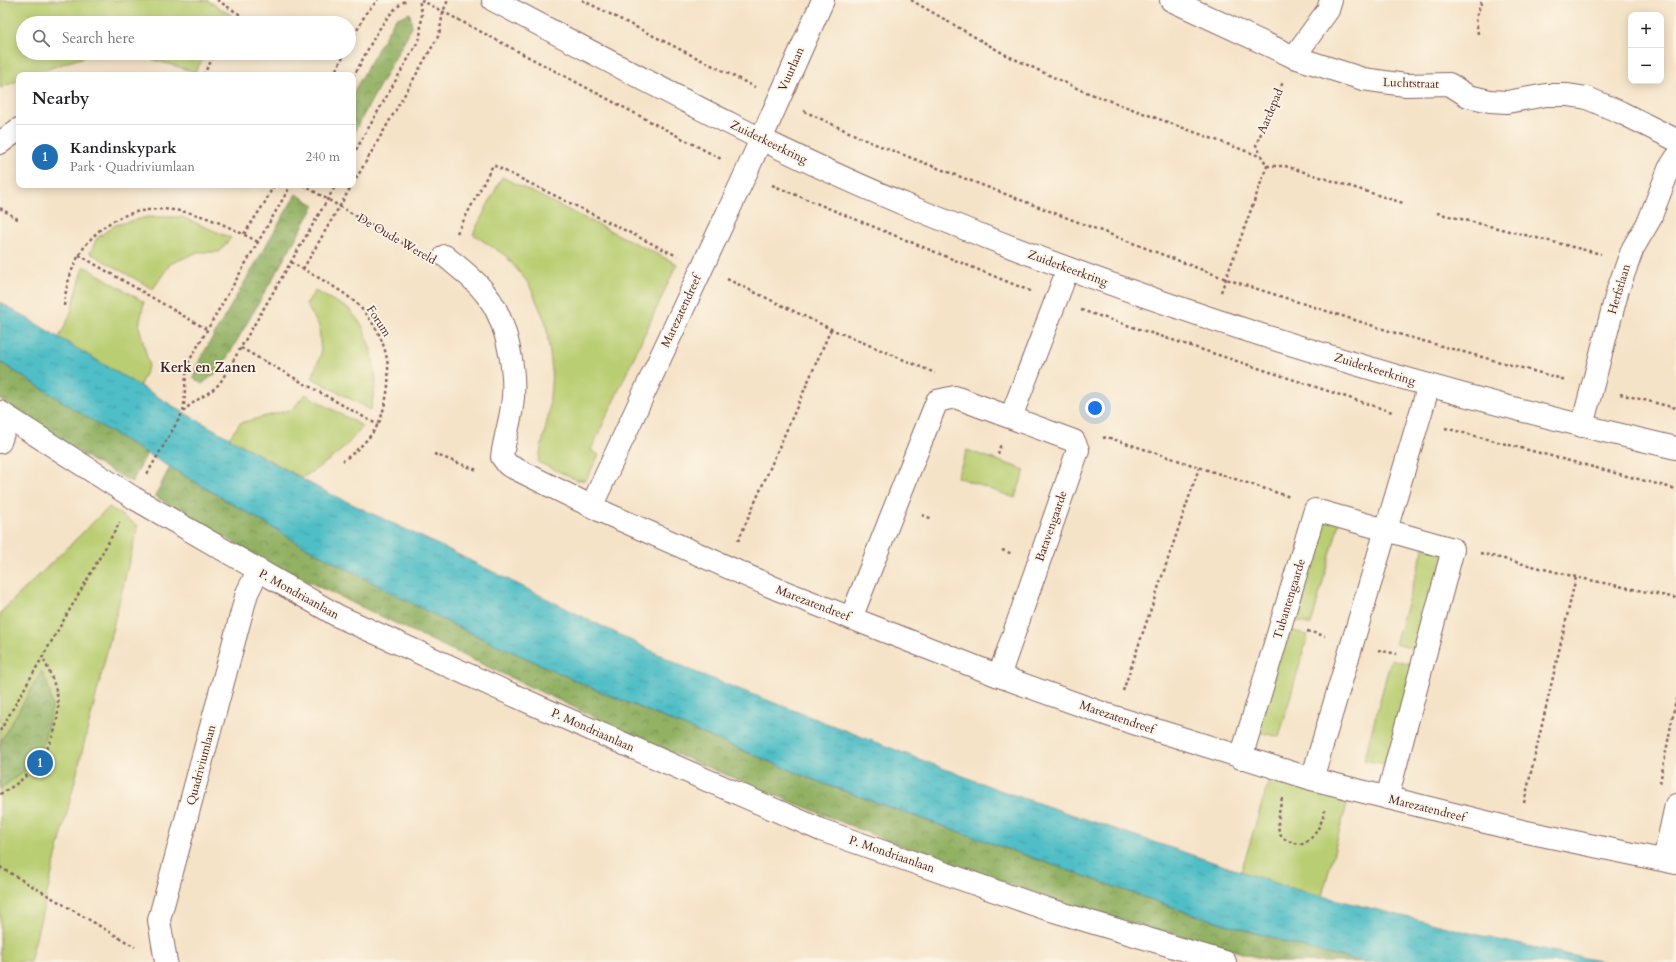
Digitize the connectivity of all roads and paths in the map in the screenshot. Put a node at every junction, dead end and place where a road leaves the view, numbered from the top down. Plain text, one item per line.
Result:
1 (217, 0) edge
2 (378, 0) edge
3 (407, 0) edge
4 (419, 0) edge
5 (448, 0) edge
6 (493, 0) edge
7 (582, 0) edge
8 (823, 0) edge
9 (911, 0) edge
10 (1171, 0) edge
11 (1331, 0) edge
12 (1482, 0) edge
13 (238, 16) edge
14 (356, 32) edge
15 (1478, 34) dead end
16 (1294, 57) junction
17 (212, 60) edge
18 (341, 60) edge
19 (205, 72) edge
20 (335, 72) edge
21 (356, 72) edge
22 (778, 99) junction
23 (16, 131) edge
24 (760, 139) junction
25 (1676, 140) edge
26 (0, 143) edge
27 (356, 150) edge
28 (1262, 157) junction
29 (1676, 158) edge
30 (1267, 166) junction
31 (356, 179) edge
32 (272, 188) edge
33 (289, 188) edge
34 (308, 188) edge
35 (334, 188) edge
36 (351, 188) edge
37 (328, 199) junction
38 (1403, 203) dead end
39 (340, 206) junction
40 (0, 208) edge
41 (1437, 213) dead end
42 (19, 220) dead end
43 (244, 234) junction
44 (258, 242) junction
45 (79, 255) junction
46 (445, 256) joint
47 (1628, 261) junction
48 (291, 262) junction
49 (302, 269) junction
50 (1068, 269) junction
51 (1226, 279) junction
52 (64, 306) dead end
53 (1212, 319) junction
54 (831, 329) dead end
55 (208, 330) junction
56 (241, 348) junction
57 (1429, 385) junction
58 (1592, 387) junction
59 (1676, 408) edge
60 (182, 412) junction
61 (4, 415) edge
62 (1011, 417) junction
63 (378, 425) junction
64 (1582, 426) junction
65 (0, 442) edge
66 (1076, 446) junction
67 (1676, 448) edge
68 (434, 454) dead end
69 (343, 461) dead end
70 (154, 462) dead end
71 (508, 465) junction
72 (1199, 468) junction
73 (134, 498) junction
74 (592, 505) junction
75 (1315, 510) junction
76 (1385, 530) junction
77 (1453, 549) junction
78 (727, 567) junction
79 (258, 571) junction
80 (1576, 577) junction
81 (1676, 598) edge
82 (852, 618) junction
83 (43, 657) junction
84 (999, 676) junction
85 (1676, 699) edge
86 (1115, 716) junction
87 (0, 732) edge
88 (1241, 758) junction
89 (1288, 772) junction
90 (1322, 782) junction
91 (1660, 785) dead end
92 (0, 794) edge
93 (1387, 798) junction
94 (1676, 805) edge
95 (1517, 830) junction
96 (1670, 862) edge
97 (0, 867) edge
98 (137, 948) dead end
99 (166, 962) edge
100 (1225, 962) edge

1 - 13 path
2 - 14 path
3 - 21 path
4 - 27 path
5 - 31 path
6 - 24 street, Zuiderkeerkring
7 - 22 path
8 - 22 street, Vuurlaan
9 - 28 path
10 - 16 street, Luchtstraat
11 - 16 street
12 - 15 path
16 - 25 street, Luchtstraat
16 - 28 path, Aardepad
17 - 19 path
18 - 20 path
22 - 24 street, Vuurlaan
22 - 51 path
23 - 26 street
24 - 50 street, Zuiderkeerkring
24 - 74 street, Marezatendreef
28 - 30 path, Aardepad
29 - 47 street, Herfstlaan
30 - 38 path
30 - 51 path
32 - 43 path
33 - 44 path
34 - 37 path, De Oude Wereld
35 - 37 path
36 - 39 path
37 - 39 path, De Oude Wereld
37 - 48 path
39 - 46 path, De Oude Wereld
39 - 49 path
40 - 42 path
41 - 47 path
43 - 44 path
43 - 45 path
44 - 55 path
45 - 52 path
45 - 55 path
46 - 71 street, De Oude Wereld
47 - 58 street, Herfstlaan
48 - 49 path, Forum
48 - 56 path
49 - 63 path, Forum
50 - 53 street, Zuiderkeerkring
50 - 62 street
51 - 53 path
51 - 58 path
53 - 57 street, Zuiderkeerkring
54 - 78 path
55 - 60 path
56 - 60 path
56 - 63 path
57 - 64 street, Zuiderkeerkring
57 - 76 street
58 - 59 path
58 - 64 street, Herfstlaan
60 - 70 path
61 - 65 street
61 - 73 street, P. Mondriaanlaan
62 - 66 street
62 - 82 street
63 - 69 path, Forum
64 - 67 street, Zuiderkeerkring
66 - 72 path
66 - 84 street, Batavengaarde
68 - 71 path
71 - 74 street, Marezatendreef
72 - 75 path
72 - 86 path
73 - 79 street, P. Mondriaanlaan
73 - 83 path
74 - 78 street, Marezatendreef
75 - 76 street
75 - 88 street, Tubantengaarde
76 - 77 street
76 - 90 street
77 - 80 path
77 - 93 street
78 - 82 street, Marezatendreef
79 - 99 street, Quadriviumlaan
79 - 100 street, P. Mondriaanlaan
80 - 81 path
80 - 95 path
82 - 84 street, Marezatendreef
83 - 87 path
83 - 92 path
84 - 86 street, Marezatendreef
85 - 91 path
86 - 88 street, Marezatendreef
88 - 89 street, Marezatendreef
89 - 90 street, Marezatendreef
89 - 90 path
90 - 93 street, Marezatendreef
93 - 95 street, Marezatendreef
94 - 96 street, Marezatendreef
95 - 96 street, Marezatendreef
97 - 98 path

